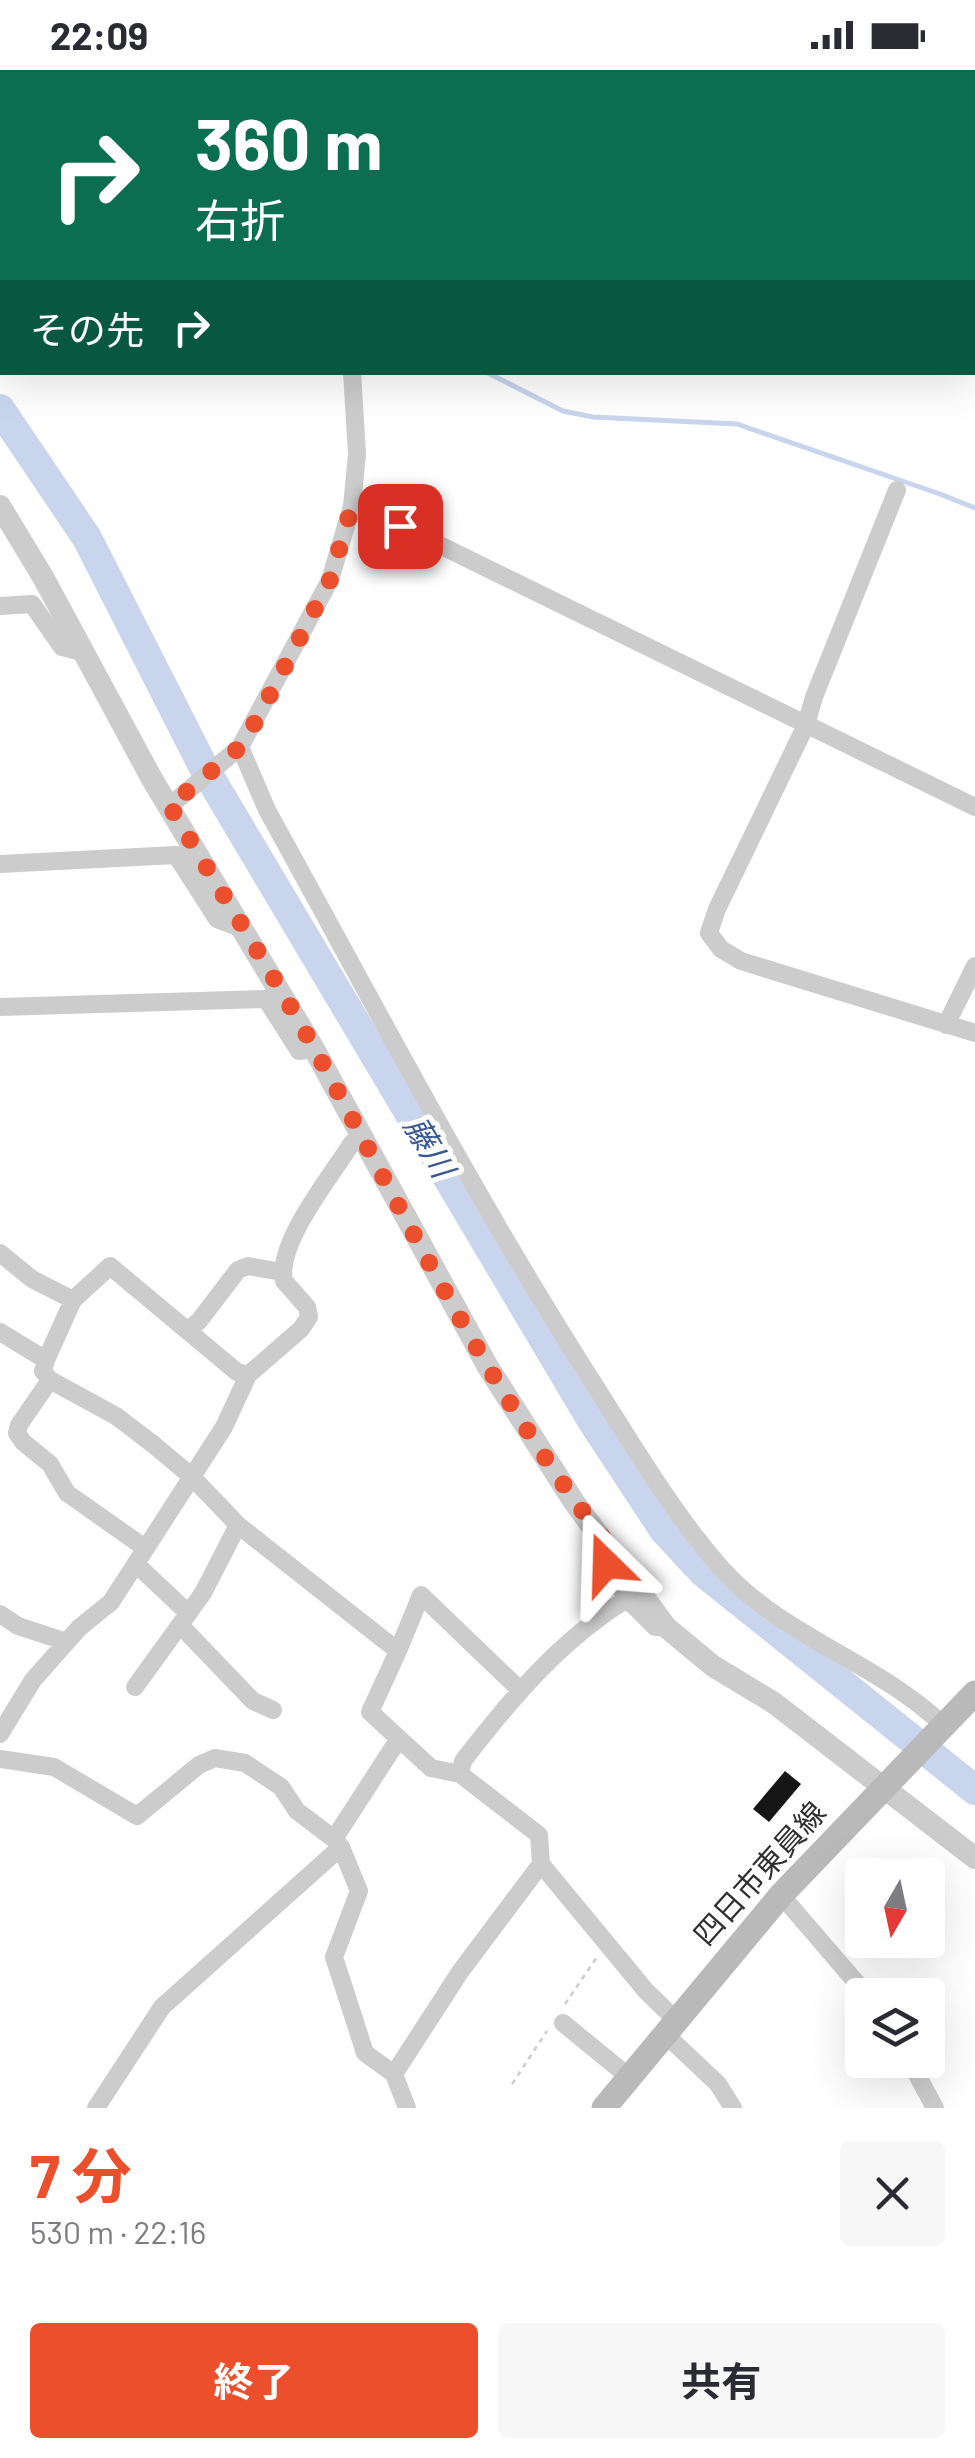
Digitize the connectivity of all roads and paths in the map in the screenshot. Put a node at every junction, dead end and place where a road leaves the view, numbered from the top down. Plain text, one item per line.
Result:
1 (352, 375) edge
2 (897, 490) dead end
3 (0, 506) edge
4 (352, 506) junction
5 (0, 606) edge
6 (82, 652) junction
7 (806, 725) junction
8 (235, 751) junction
9 (173, 801) junction
10 (975, 807) edge
11 (0, 864) edge
12 (243, 929) junction
13 (975, 966) edge
14 (0, 1007) edge
15 (946, 1025) junction
16 (975, 1033) edge
17 (314, 1048) junction
18 (362, 1136) junction
19 (0, 1253) edge
20 (282, 1272) junction
21 (73, 1300) junction
22 (188, 1330) junction
23 (0, 1332) edge
24 (46, 1360) junction
25 (248, 1375) junction
26 (50, 1380) junction
27 (191, 1476) junction
28 (238, 1525) junction
29 (609, 1546) junction
30 (141, 1556) junction
31 (626, 1599) junction
32 (0, 1614) edge
33 (184, 1619) junction
34 (666, 1626) junction
35 (67, 1642) junction
36 (398, 1651) junction
37 (135, 1687) dead end
38 (519, 1688) junction
39 (975, 1693) edge
40 (272, 1710) dead end
41 (939, 1731) junction
42 (0, 1734) edge
43 (398, 1740) junction
44 (0, 1759) edge
45 (460, 1774) junction
46 (883, 1788) junction
47 (338, 1843) junction
48 (975, 1858) edge
49 (541, 1864) junction
50 (781, 1895) junction
51 (852, 1978) edge
52 (562, 2023) dead end
53 (670, 2027) junction
54 (394, 2074) junction
55 (630, 2077) junction
56 (920, 2078) edge
57 (96, 2108) edge
58 (407, 2108) edge
59 (604, 2108) edge
60 (733, 2108) edge
61 (936, 2108) edge

1 - 4 street
2 - 7 street
3 - 6 street
4 - 7 street
4 - 8 street
5 - 6 street
6 - 9 street
7 - 10 street
7 - 15 street
8 - 9 street
8 - 41 street
9 - 12 street
11 - 12 street
12 - 17 street
13 - 15 street
14 - 17 street
15 - 16 street
17 - 18 street
18 - 20 street
18 - 29 street
19 - 21 street
20 - 22 street
20 - 25 street
21 - 22 street
21 - 24 street
22 - 25 street
23 - 24 street
24 - 26 street
25 - 27 street
26 - 27 street
26 - 30 street
27 - 28 street
27 - 30 street
28 - 33 street
28 - 36 street
29 - 31 street
29 - 34 street
30 - 33 street
30 - 35 street
31 - 34 street
31 - 38 street
32 - 35 street
33 - 37 street
33 - 40 street
34 - 46 street
35 - 42 street
36 - 38 street
36 - 43 street
38 - 45 street
39 - 41 main road, 四日市東員線
41 - 46 main road, 四日市東員線
43 - 45 street
43 - 47 street
44 - 47 street
45 - 49 street
46 - 48 street
46 - 50 main road, 四日市東員線
47 - 54 street
47 - 57 street
49 - 53 street
49 - 54 street
50 - 51 street
50 - 53 main road, 四日市東員線
52 - 55 street
53 - 55 main road, 四日市東員線
53 - 60 street
54 - 58 street
55 - 59 main road, 四日市東員線
56 - 61 street

